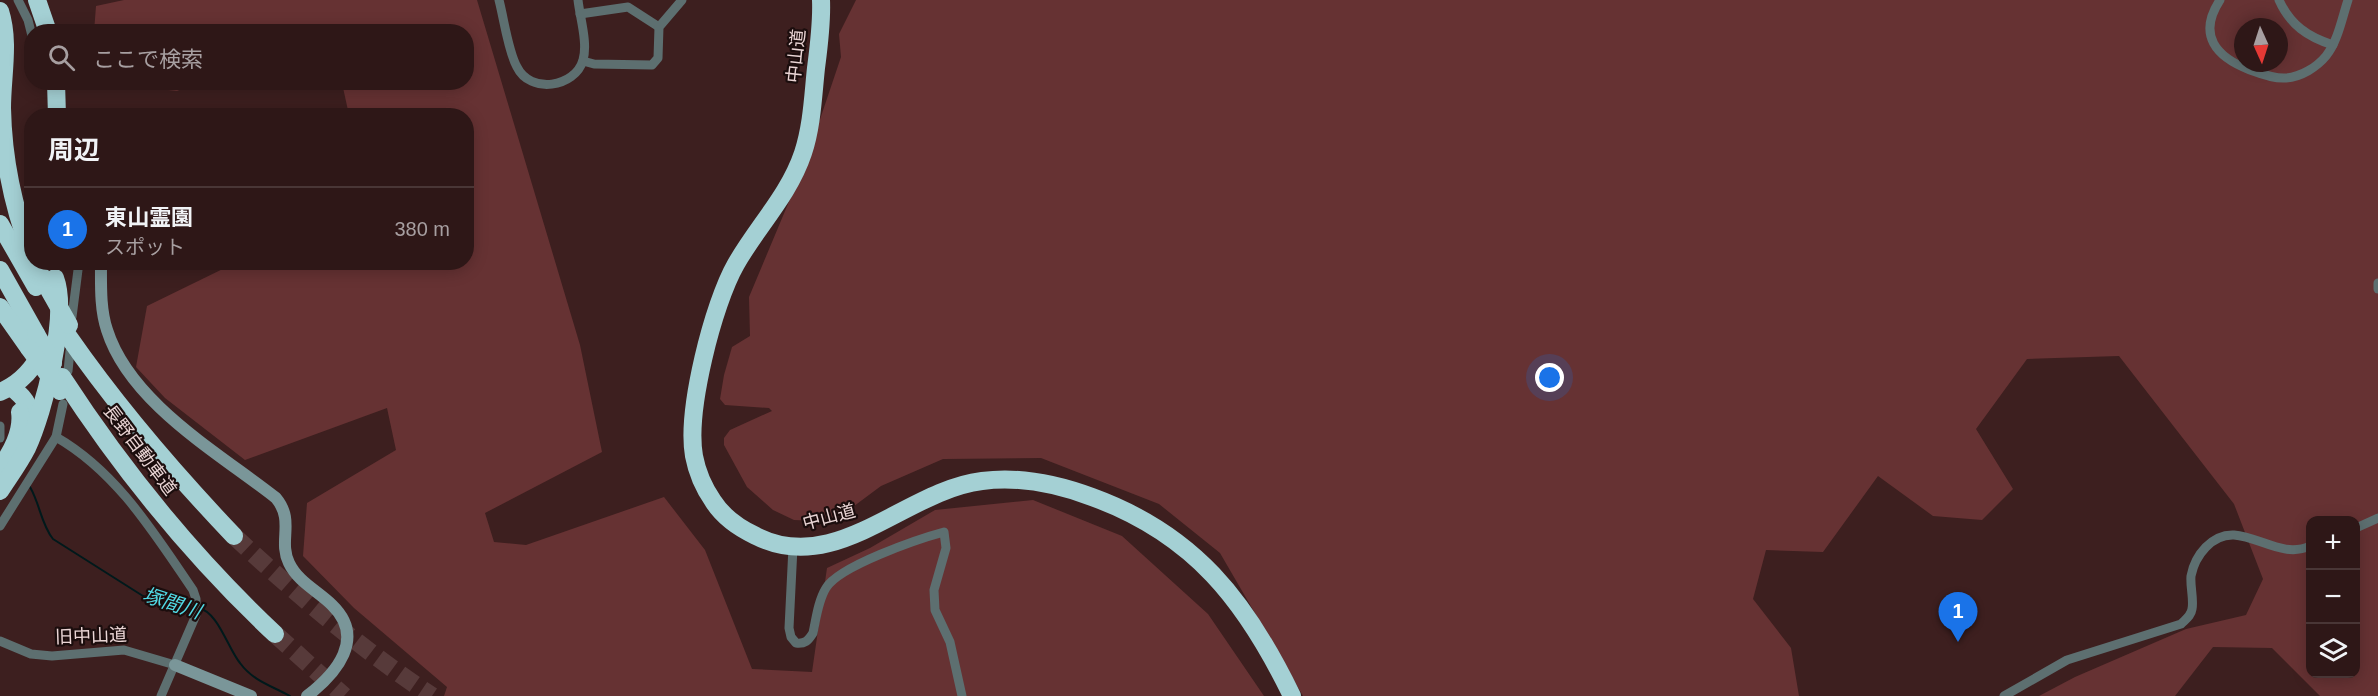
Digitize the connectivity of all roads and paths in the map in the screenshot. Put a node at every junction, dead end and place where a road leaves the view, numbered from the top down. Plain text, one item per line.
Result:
1 (18, 0) edge
2 (37, 0) edge
3 (499, 0) edge
4 (578, 0) edge
5 (682, 0) edge
6 (821, 0) edge
7 (2220, 0) edge
8 (2279, 0) edge
9 (2348, 0) edge
10 (0, 11) edge
11 (580, 14) junction
12 (29, 24) edge
13 (45, 24) edge
14 (659, 27) junction
15 (2333, 45) junction
16 (583, 61) junction
17 (56, 90) edge
18 (57, 108) edge
19 (0, 224) edge
20 (24, 226) edge
21 (24, 250) edge
22 (0, 270) edge
23 (42, 270) edge
24 (78, 270) edge
25 (101, 270) edge
26 (2378, 284) edge
27 (2378, 289) edge
28 (0, 307) edge
29 (70, 332) junction
30 (32, 341) junction
31 (63, 386) junction
32 (5, 390) edge
33 (0, 426) edge
34 (56, 437) junction
35 (0, 438) edge
36 (8, 467) edge
37 (0, 490) edge
38 (2378, 518) edge
39 (0, 526) edge
40 (2360, 526) edge
41 (234, 536) tunnel mouth
42 (794, 547) junction
43 (2306, 547) edge
44 (275, 634) tunnel mouth
45 (0, 641) edge
46 (175, 665) junction
47 (161, 696) edge
48 (251, 696) edge
49 (307, 696) edge
50 (962, 696) edge
51 (1292, 696) edge
52 (2004, 696) edge

1 - 12 street
2 - 13 highway
3 - 16 street
4 - 11 street
5 - 14 street
6 - 42 highway, 中山道
7 - 15 street
8 - 15 street
9 - 15 street
10 - 20 highway
11 - 14 street
11 - 16 street
14 - 16 street
17 - 18 highway
19 - 21 highway, 長野自動車道
22 - 30 highway
23 - 29 highway, 長野自動車道
23 - 32 highway
23 - 36 highway
24 - 29 street
25 - 49 street
26 - 27 street
28 - 30 highway
29 - 31 street
29 - 41 highway, 長野自動車道
30 - 31 highway, 長野自動車道, bridge
31 - 34 street
31 - 44 highway, 長野自動車道
32 - 36 highway
33 - 35 street
34 - 39 street
34 - 46 street
36 - 37 highway
38 - 40 street
42 - 50 street
42 - 51 highway, 中山道
43 - 52 street
45 - 46 street, 旧中山道
46 - 47 street
46 - 48 street, 旧中山道

